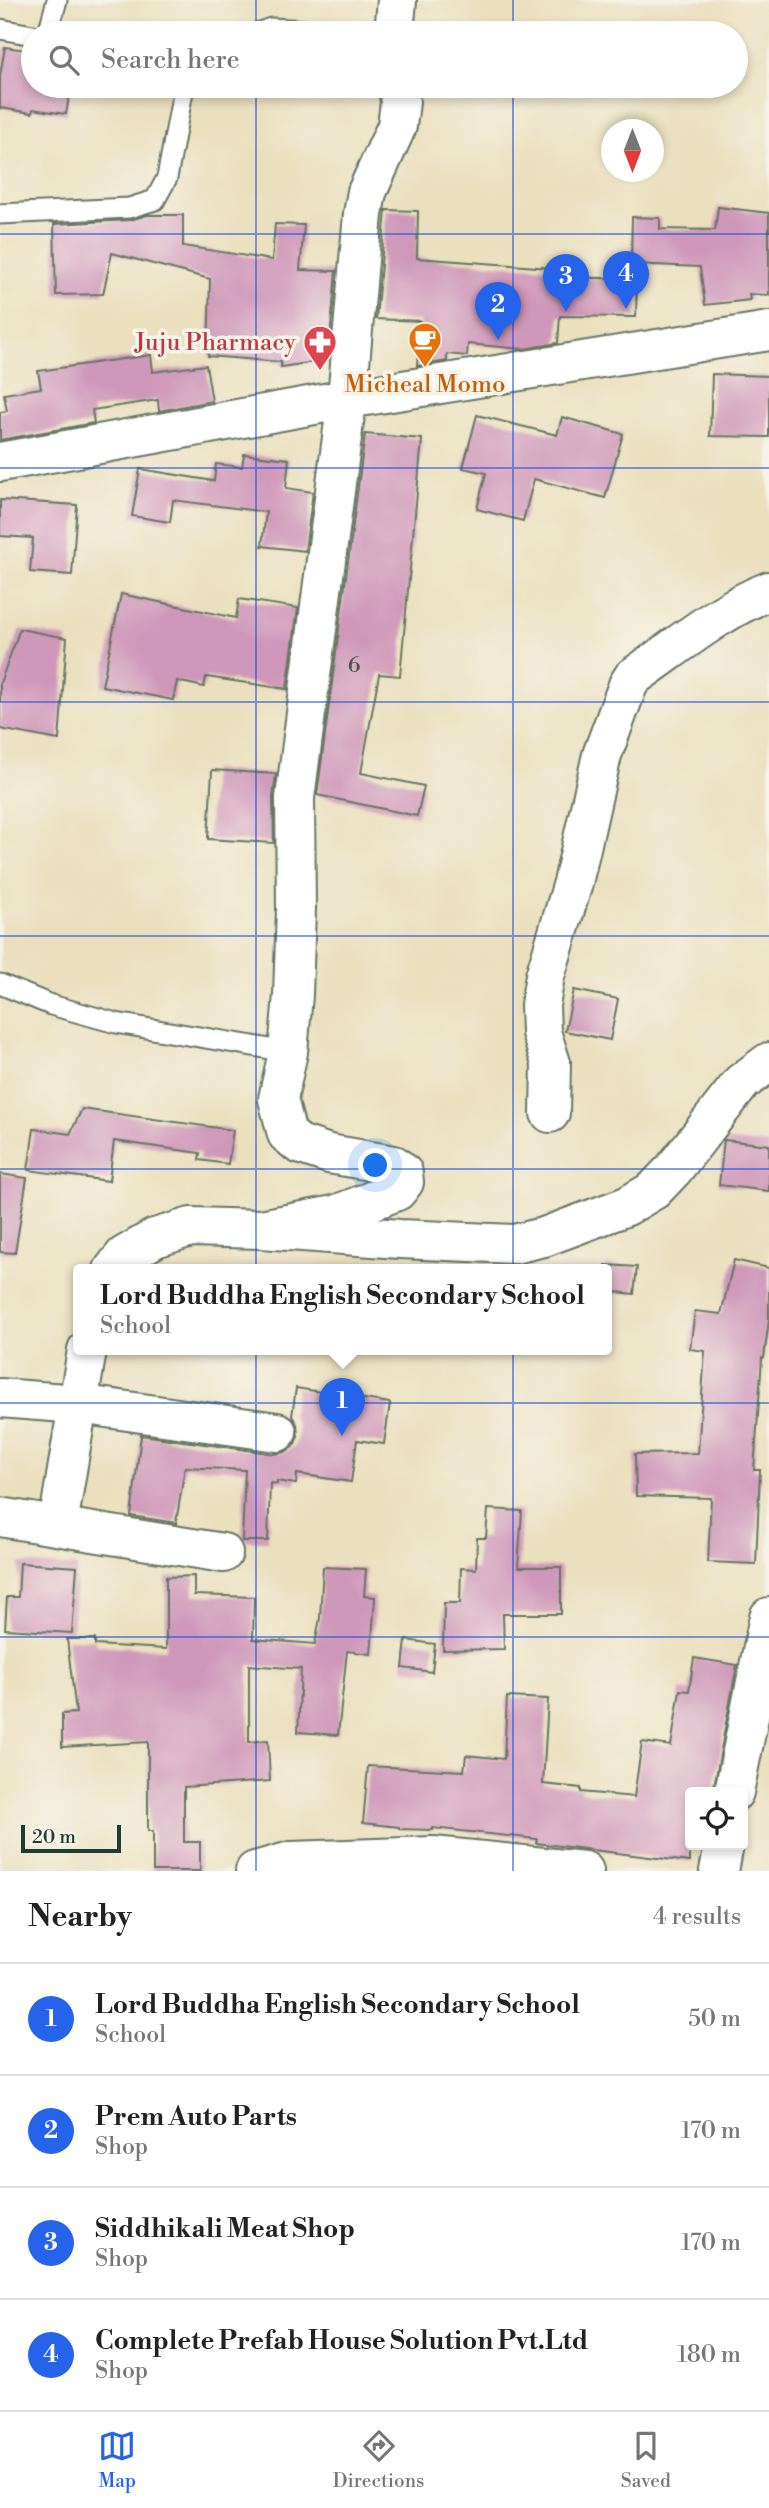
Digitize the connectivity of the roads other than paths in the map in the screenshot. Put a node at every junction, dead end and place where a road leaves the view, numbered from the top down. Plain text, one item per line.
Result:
1 (57, 0) edge
2 (397, 0) edge
3 (51, 21) edge
4 (395, 21) edge
5 (0, 29) edge
6 (21, 33) edge
7 (182, 98) edge
8 (400, 98) edge
9 (0, 214) edge
10 (769, 331) edge
11 (347, 399) junction
12 (0, 462) edge
13 (769, 591) edge
14 (0, 984) edge
15 (288, 1052) junction
16 (769, 1062) edge
17 (550, 1113) dead end
18 (261, 1229) junction
19 (118, 1264) edge
20 (86, 1355) edge
21 (0, 1398) edge
22 (78, 1404) junction
23 (276, 1432) dead end
24 (0, 1517) edge
25 (58, 1525) junction
26 (223, 1553) dead end
27 (769, 1617) edge
28 (735, 1787) edge
29 (723, 1850) edge
30 (255, 1871) edge
31 (584, 1871) edge
32 (719, 1871) edge

1 - 3 lane
2 - 4 street
5 - 6 lane
7 - 9 lane
8 - 11 street
10 - 11 street
11 - 12 street
11 - 15 street
13 - 17 street
14 - 15 lane
15 - 18 street
16 - 18 street
18 - 19 street
20 - 22 street
21 - 22 street
22 - 23 street
22 - 25 street
24 - 25 street
25 - 26 street
27 - 28 street
29 - 32 street
30 - 31 street

